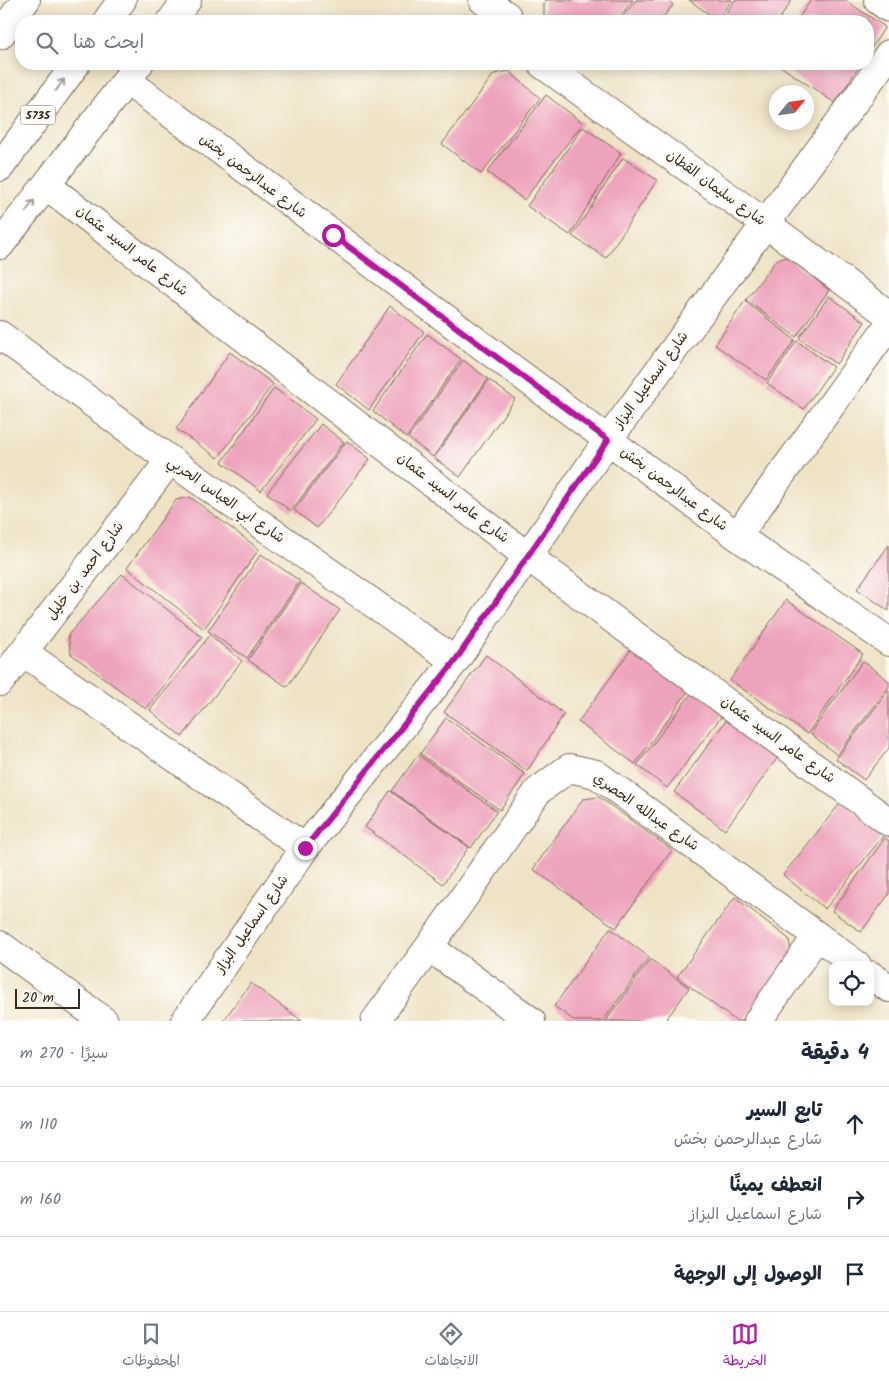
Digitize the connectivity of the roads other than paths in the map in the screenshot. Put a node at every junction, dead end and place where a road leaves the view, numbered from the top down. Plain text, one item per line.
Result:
1 (26, 0) edge
2 (122, 0) edge
3 (187, 0) edge
4 (483, 0) edge
5 (878, 0) edge
6 (889, 8) edge
7 (508, 12) edge
8 (111, 15) edge
9 (176, 15) edge
10 (0, 35) edge
11 (889, 54) edge
12 (72, 70) edge
13 (550, 70) edge
14 (132, 72) edge
15 (0, 167) edge
16 (46, 185) junction
17 (765, 223) junction
18 (0, 245) edge
19 (889, 315) edge
20 (889, 325) edge
21 (0, 335) edge
22 (608, 440) junction
23 (170, 460) junction
24 (737, 536) junction
25 (528, 556) junction
26 (889, 642) edge
27 (23, 652) junction
28 (455, 661) junction
29 (0, 682) edge
30 (889, 822) edge
31 (305, 848) junction
32 (817, 936) junction
33 (0, 945) edge
34 (429, 947) junction
35 (851, 961) edge
36 (874, 978) edge
37 (889, 988) edge
38 (104, 1021) edge
39 (185, 1021) edge
40 (375, 1021) edge
41 (531, 1021) edge
42 (758, 1021) edge

1 - 10 street
2 - 8 street
3 - 9 street
4 - 7 street
5 - 6 street
11 - 17 street, شارع اسماعيل البزاز
15 -> 12 street, 5735
13 - 17 street, شارع سليمان القطان
14 - 16 street
14 - 22 street, شارع عبدالرحمن بخش
18 -> 16 street
16 - 25 street, شارع عامر السيد عثمان
17 - 19 street, شارع سليمان القطان
17 - 22 street, شارع اسماعيل البزاز
20 - 24 street
21 - 23 street, شارع ابي العباس الحربي
22 - 24 street, شارع عبدالرحمن بخش
22 - 25 street, شارع اسماعيل البزاز
23 - 27 street, شارع احمد بن خليل
23 - 28 street, شارع ابي العباس الحربي
24 - 26 street, شارع عبدالرحمن بخش
25 - 28 street, شارع اسماعيل البزاز
25 - 30 street, شارع عامر السيد عثمان
27 - 29 street, شارع احمد بن خليل
27 - 31 street
28 - 31 street, شارع اسماعيل البزاز
31 - 39 street, شارع اسماعيل البزاز
32 - 34 street, شارع عبدالله الحصري
32 - 35 street, شارع عبدالله الحصري
32 - 42 street
33 - 38 street
34 - 40 street, شارع عبدالله الحصري
34 - 41 street
36 - 37 street

